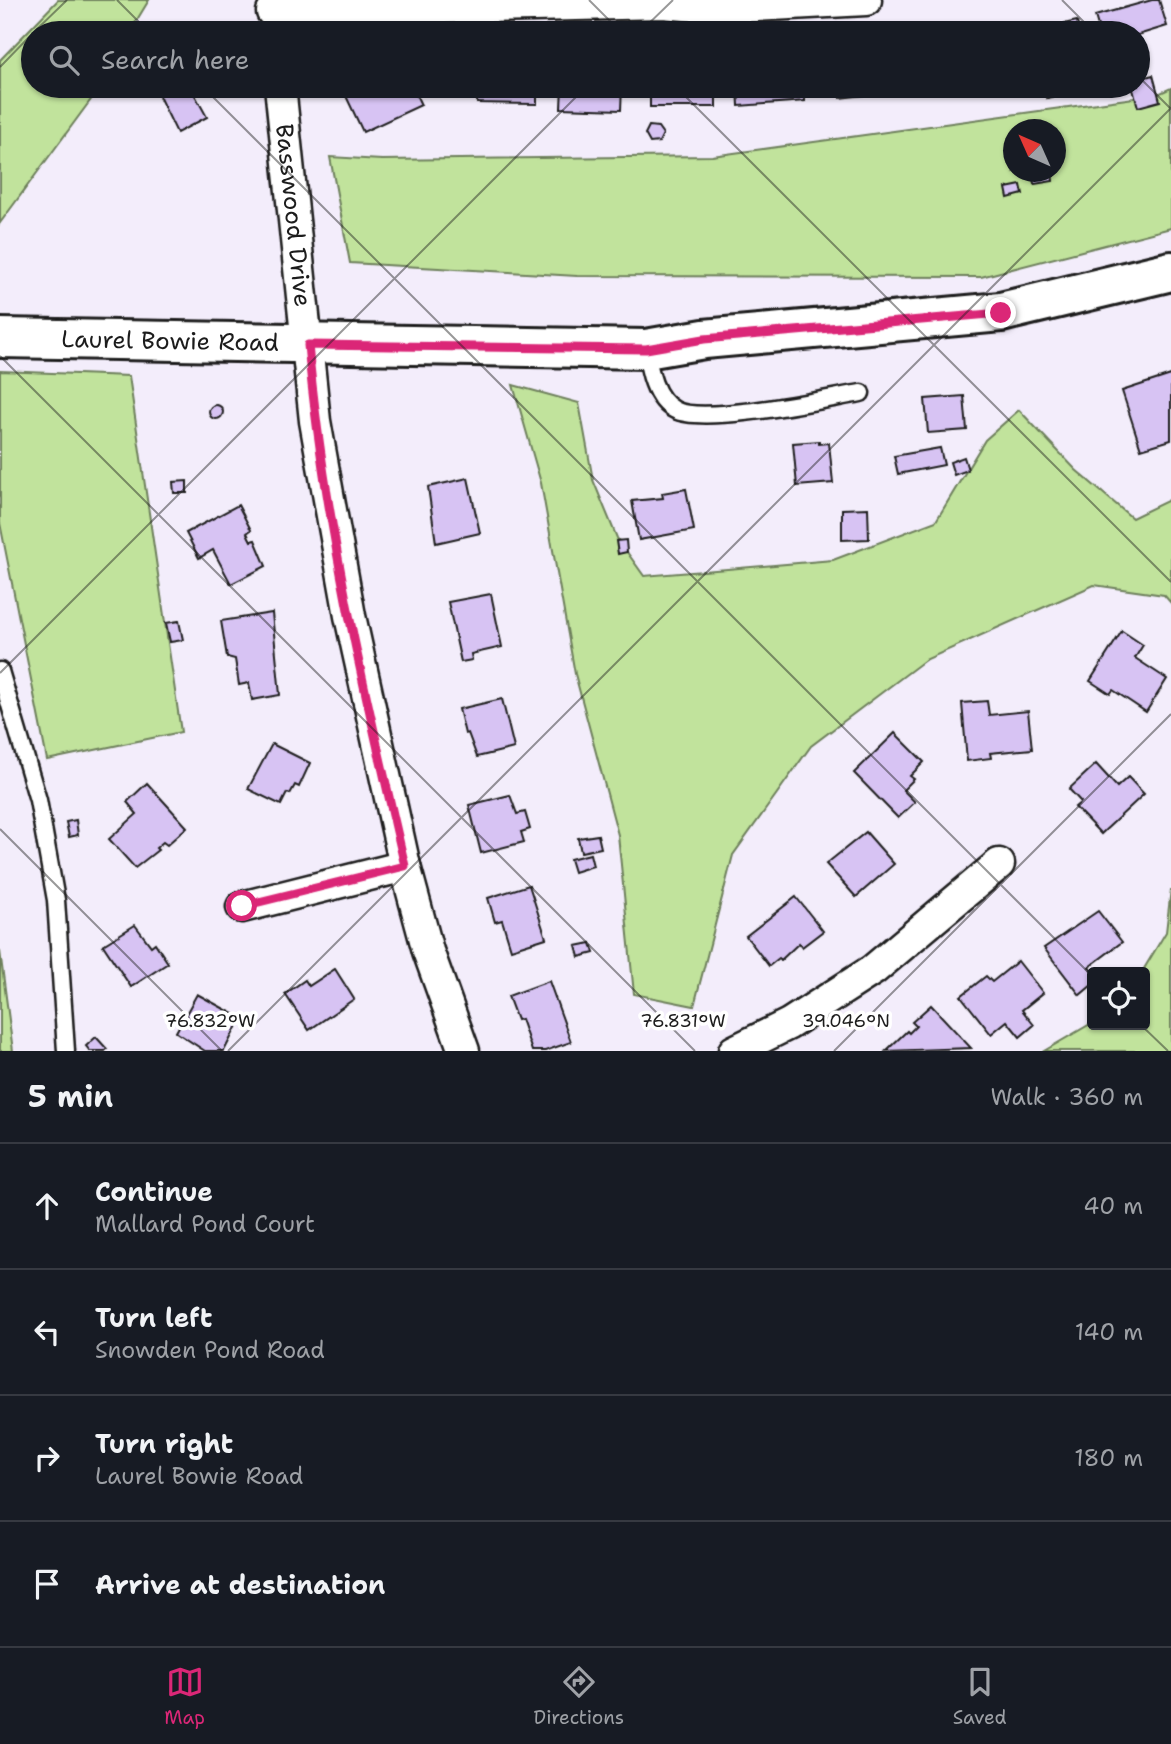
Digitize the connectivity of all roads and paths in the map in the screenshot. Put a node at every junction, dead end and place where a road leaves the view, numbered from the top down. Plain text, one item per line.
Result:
1 (866, 0) edge
2 (663, 1) edge
3 (272, 15) edge
4 (281, 98) edge
5 (1171, 271) edge
6 (0, 338) edge
7 (308, 345) junction
8 (646, 349) junction
9 (861, 393) dead end
10 (0, 671) edge
11 (999, 864) dead end
12 (405, 866) junction
13 (242, 906) dead end
14 (66, 1051) edge
15 (464, 1051) edge
16 (734, 1051) edge

1 - 2 street
2 - 3 street
4 - 7 street, Basswood Drive
5 - 8 main road, Laurel Bowie Road
6 - 7 main road, Laurel Bowie Road
7 - 8 main road, Laurel Bowie Road
7 - 12 street, Basswood Drive
8 - 9 lane
10 - 14 lane
11 - 16 street
12 - 13 street
12 - 15 street, Basswood Drive

